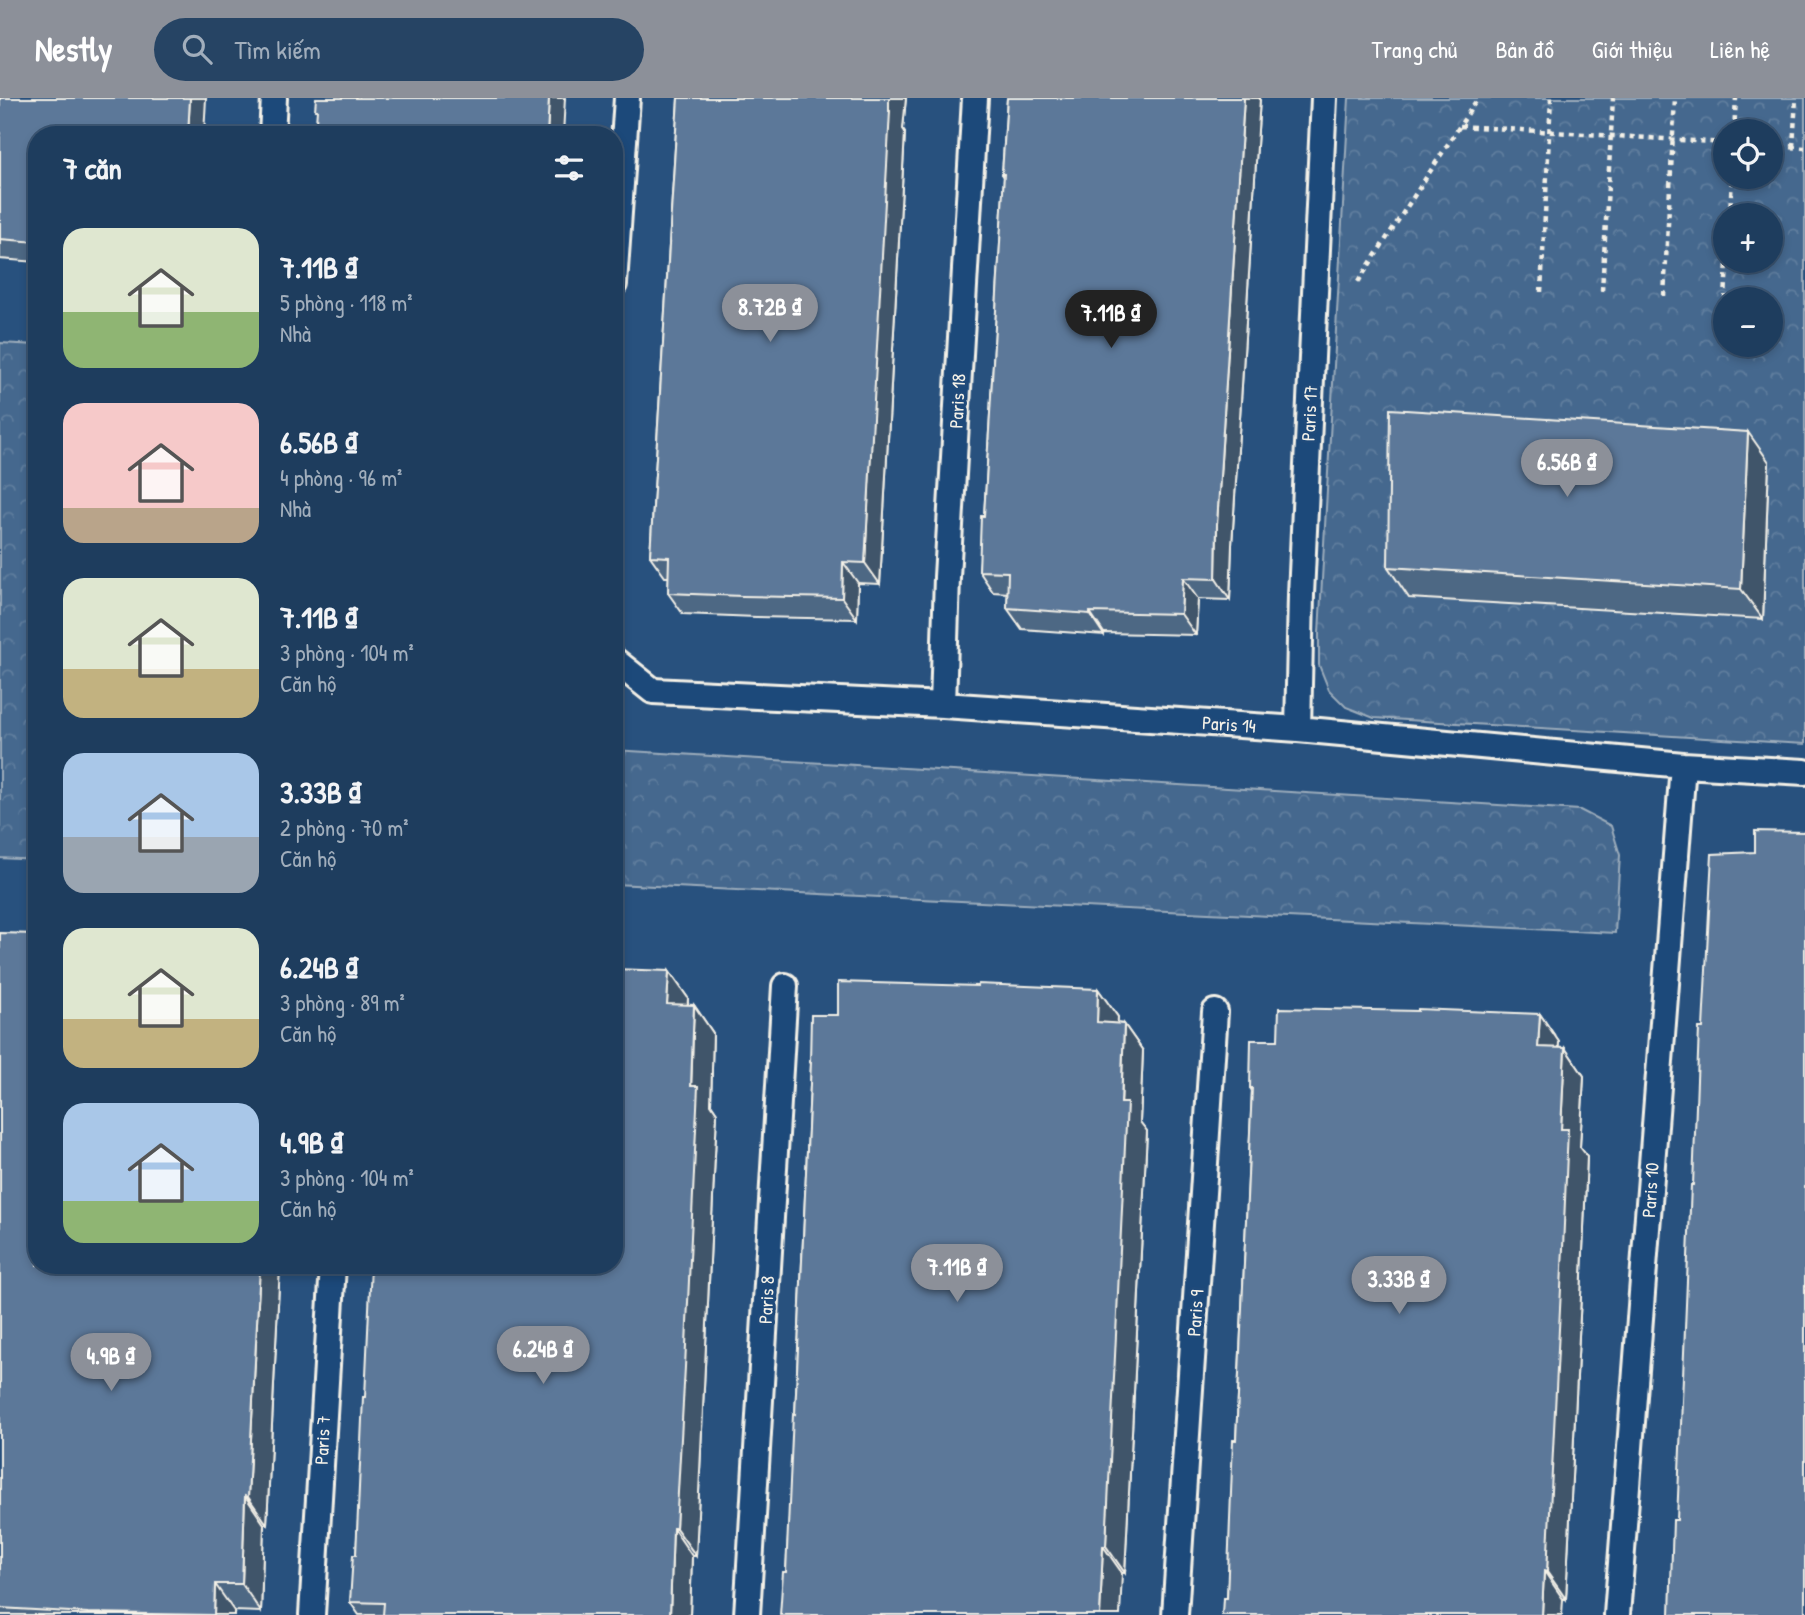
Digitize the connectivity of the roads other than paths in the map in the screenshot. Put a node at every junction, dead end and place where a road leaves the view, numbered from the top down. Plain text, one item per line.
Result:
1 (274, 98) edge
2 (627, 98) edge
3 (975, 98) edge
4 (1324, 98) edge
5 (272, 126) edge
6 (623, 155) edge
7 (623, 667) edge
8 (943, 705) junction
9 (1298, 729) junction
10 (1683, 765) junction
11 (1805, 772) edge
12 (785, 986) dead end
13 (1215, 1012) dead end
14 (332, 1274) edge
15 (312, 1615) edge
16 (747, 1615) edge
17 (1175, 1615) edge
18 (1617, 1615) edge

1 - 5 lane
2 - 6 lane
3 - 8 lane, Paris 18
4 - 9 lane, Paris 17
7 - 8 lane, Paris 14
8 - 9 lane, Paris 14
9 - 10 lane, Paris 14
10 - 11 lane, Paris 14
10 - 18 lane, Paris 10
12 - 16 lane, Paris 8
13 - 17 lane, Paris 9
14 - 15 lane, Paris 7

